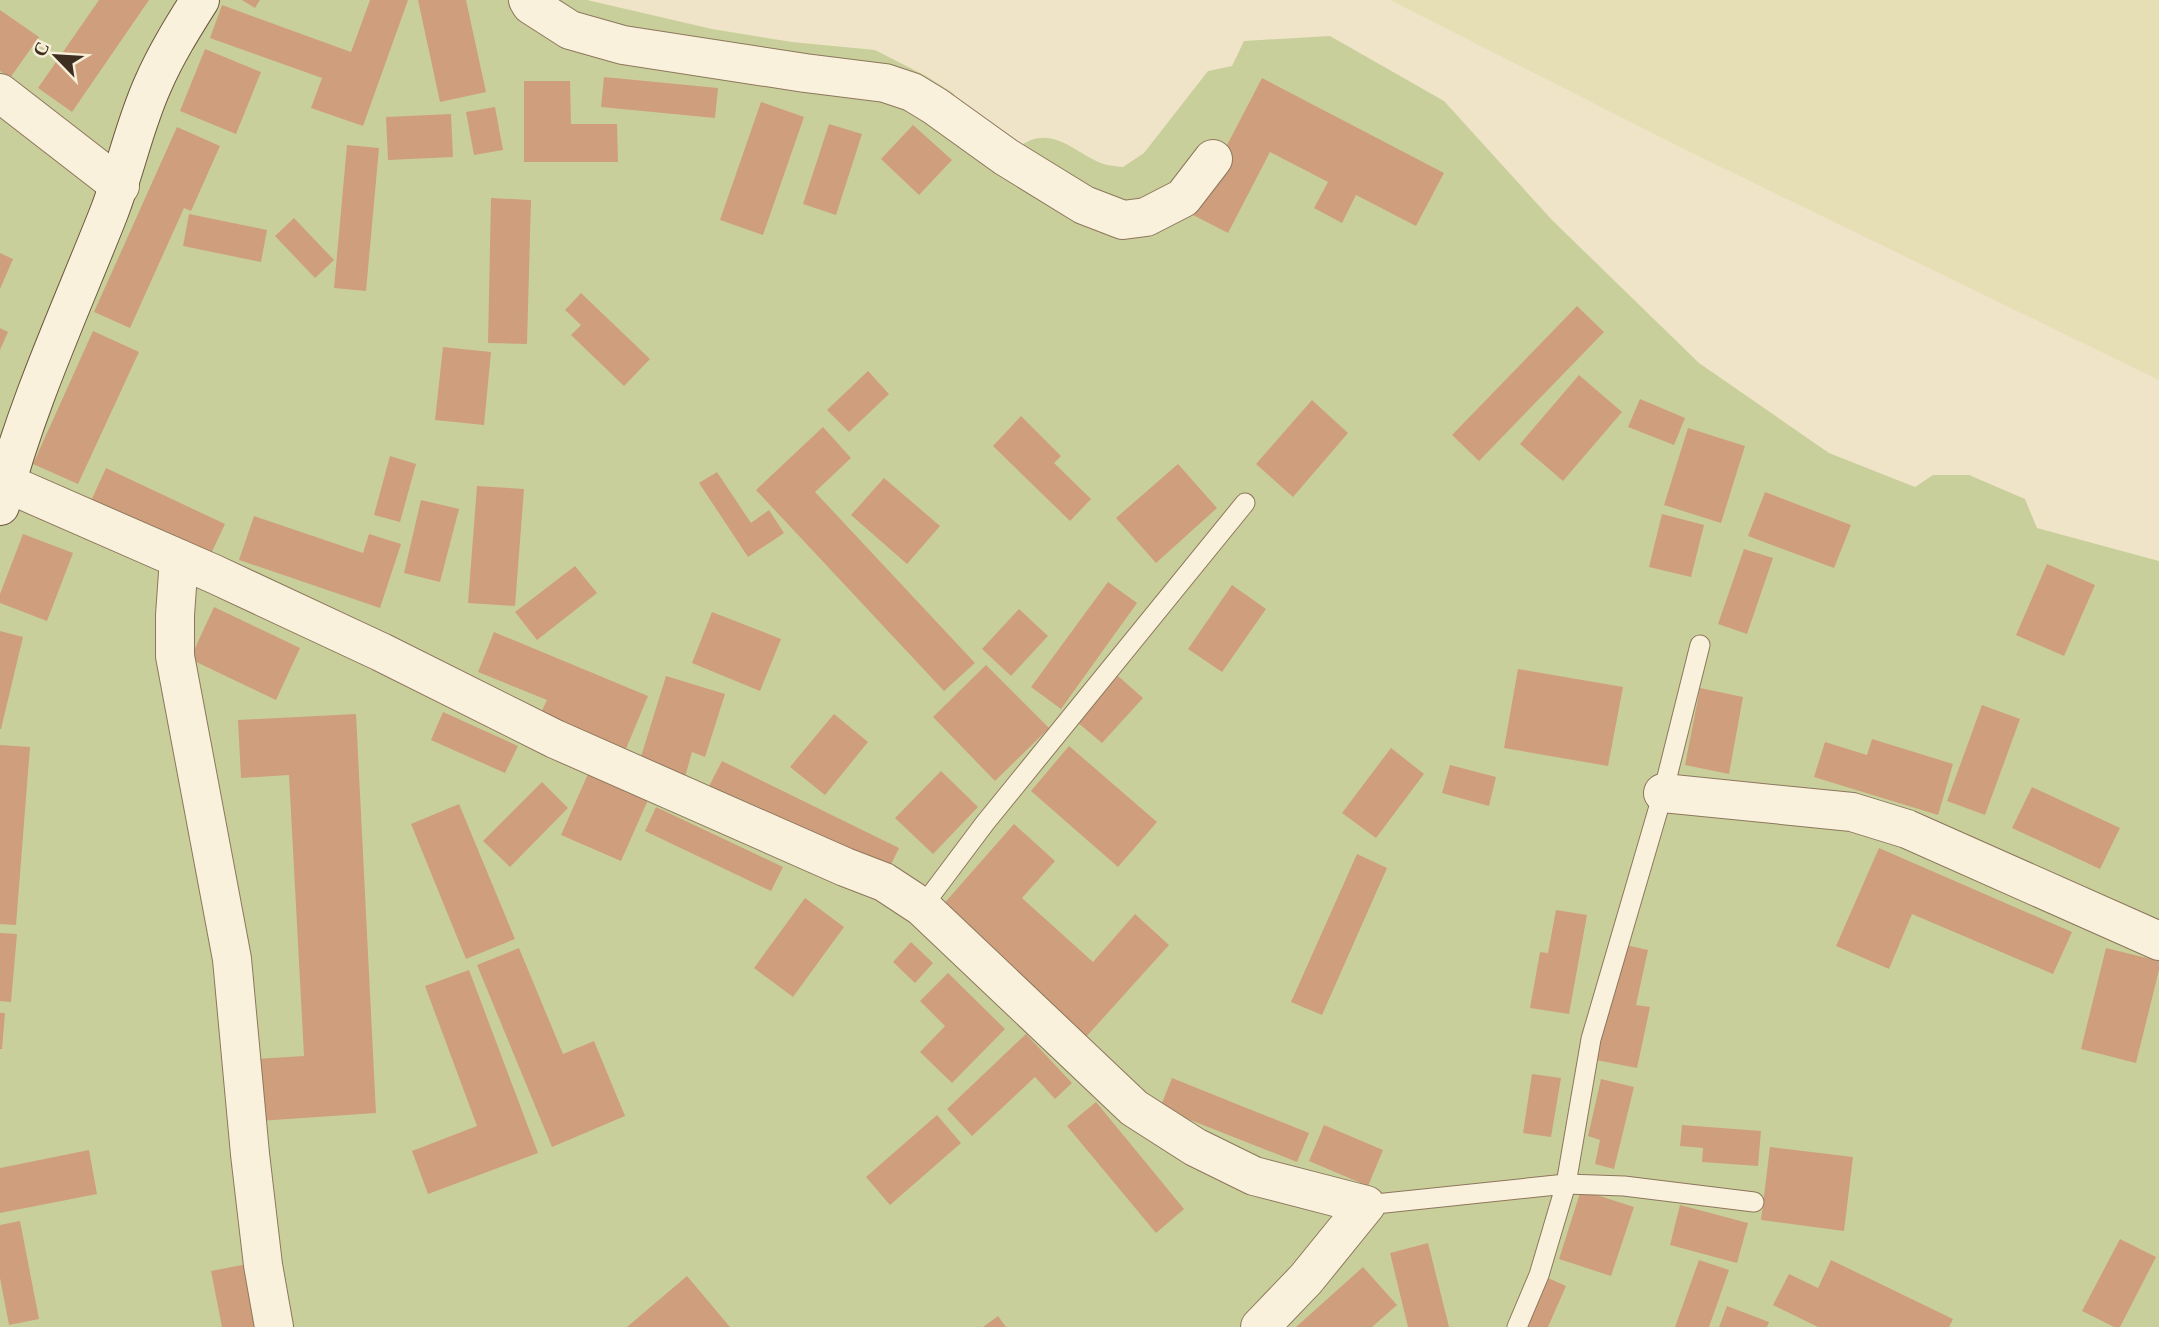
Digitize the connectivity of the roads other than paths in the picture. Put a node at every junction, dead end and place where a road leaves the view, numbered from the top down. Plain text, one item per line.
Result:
1 (200, 0) edge
2 (527, 0) edge
3 (0, 93) edge
4 (1213, 159) dead end
5 (120, 186) junction
6 (3, 494) edge
7 (1245, 503) dead end
8 (179, 559) junction
9 (1700, 645) dead end
10 (1663, 793) junction
11 (922, 907) junction
12 (2159, 941) edge
13 (1566, 1184) junction
14 (1754, 1202) dead end
15 (1366, 1205) junction
16 (274, 1327) edge
17 (1260, 1327) edge
18 (1517, 1327) edge

1 - 5 street
2 - 4 street
3 - 5 street
5 - 6 street
6 - 8 street
7 - 11 lane
8 - 11 street
8 - 16 street
9 - 10 lane
10 - 12 street
10 - 13 lane
11 - 15 street
13 - 14 lane
13 - 15 lane
13 - 18 lane
15 - 17 street

